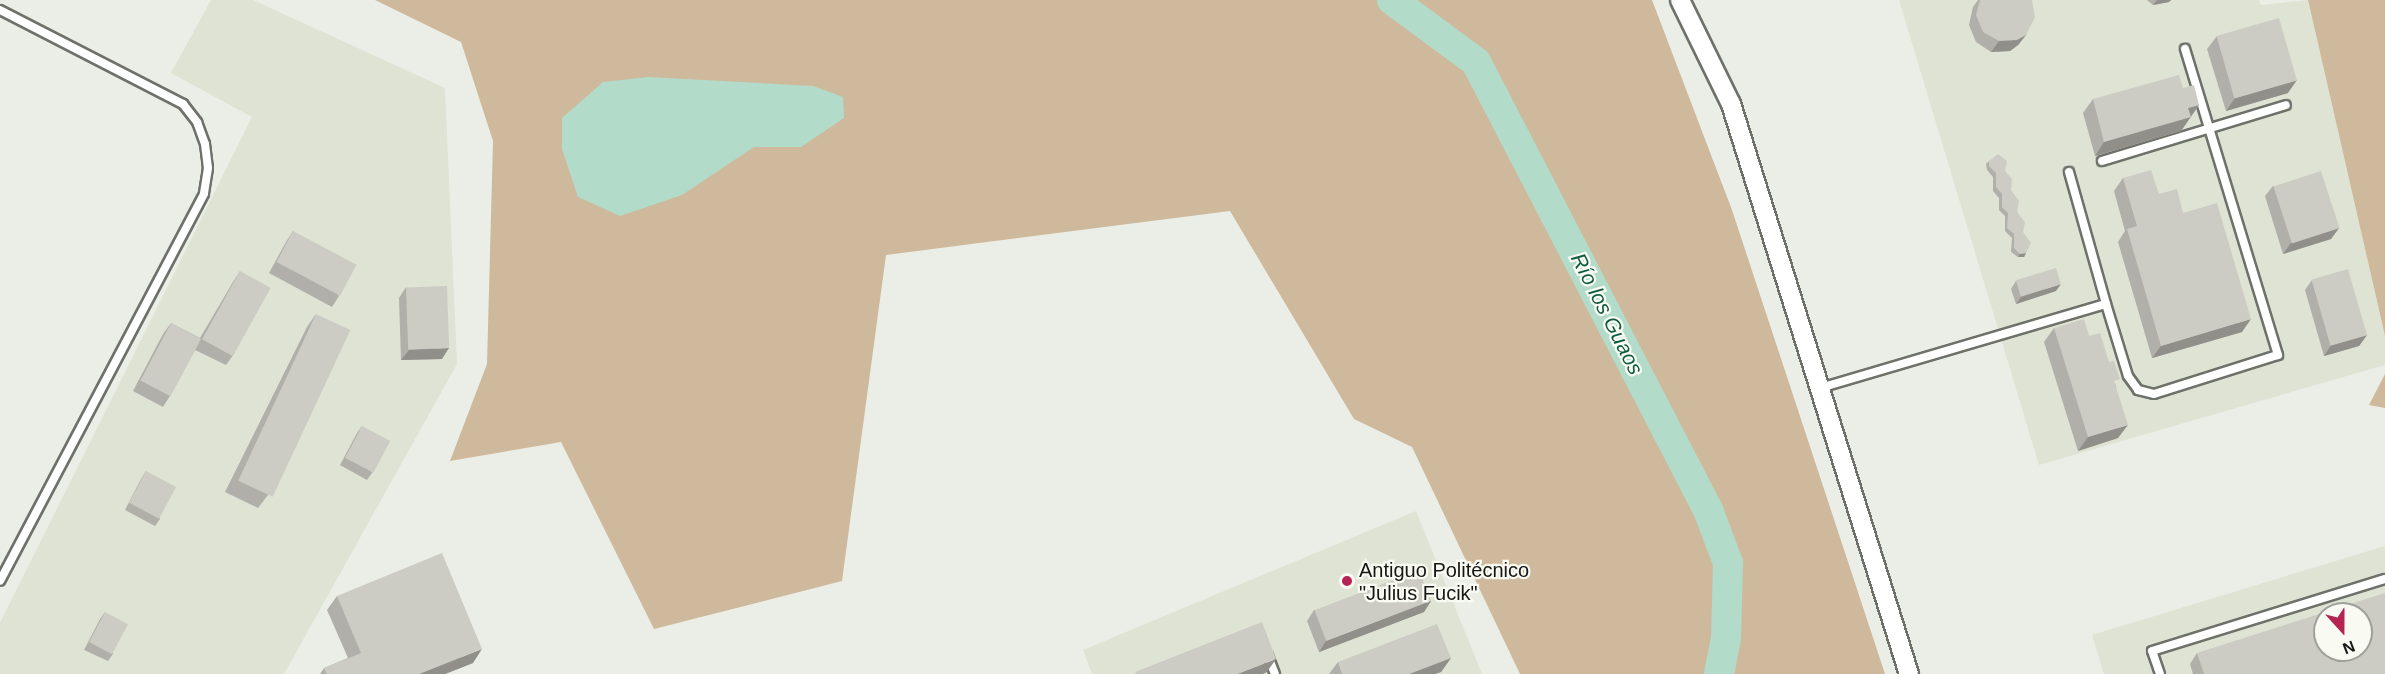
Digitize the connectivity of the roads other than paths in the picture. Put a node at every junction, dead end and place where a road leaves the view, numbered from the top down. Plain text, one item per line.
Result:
1 (1680, 0) edge
2 (0, 10) edge
3 (2185, 49) dead end
4 (2286, 105) dead end
5 (2208, 127) junction
6 (2102, 161) dead end
7 (2069, 172) dead end
8 (2106, 304) junction
9 (1820, 388) junction
10 (2385, 579) edge
11 (0, 581) edge
12 (1264, 645) edge
13 (1275, 674) edge
14 (1909, 674) edge
15 (2160, 674) edge

1 - 9 street
2 - 11 lane
3 - 5 lane
4 - 5 lane
5 - 6 lane
5 - 8 lane
7 - 8 lane
8 - 9 lane
9 - 14 street
10 - 15 lane
12 - 13 lane

